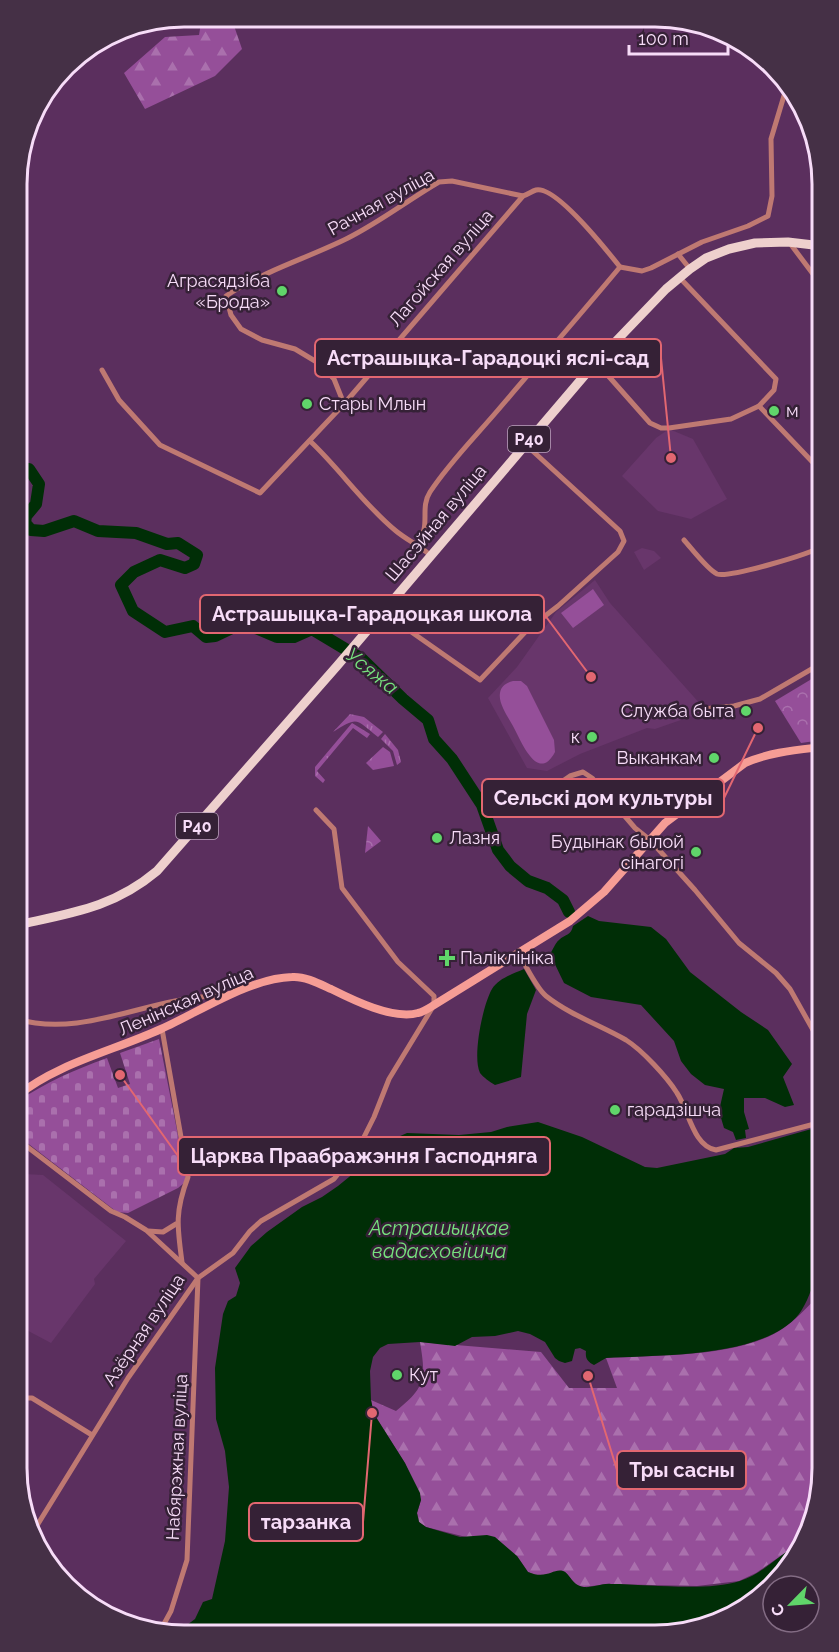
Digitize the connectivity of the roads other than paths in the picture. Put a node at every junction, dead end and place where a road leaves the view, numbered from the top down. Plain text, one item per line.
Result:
1 (784, 95) edge
2 (524, 196) junction
3 (788, 242) junction
4 (812, 245) edge
5 (678, 254) junction
6 (620, 267) junction
7 (690, 268) junction
8 (812, 273) edge
9 (680, 277) junction
10 (596, 362) junction
11 (102, 370) dead end
12 (344, 404) junction
13 (759, 406) junction
14 (310, 441) junction
15 (525, 444) junction
16 (812, 462) edge
17 (684, 540) dead end
18 (417, 543) junction
19 (812, 550) edge
20 (430, 555) junction
21 (386, 609) junction
22 (812, 669) edge
23 (703, 709) dead end
24 (812, 748) edge
25 (537, 799) dead end
26 (316, 810) dead end
27 (650, 840) junction
28 (27, 923) edge
29 (519, 954) junction
30 (233, 993) junction
31 (434, 1005) junction
32 (27, 1022) edge
33 (812, 1028) edge
34 (162, 1029) junction
35 (27, 1088) edge
36 (812, 1125) edge
37 (27, 1147) edge
38 (176, 1224) junction
39 (146, 1230) junction
40 (182, 1262) junction
41 (198, 1278) junction
42 (27, 1399) edge
43 (92, 1435) junction
44 (38, 1524) edge
45 (164, 1624) edge

1 - 5 street
2 - 6 street, Рачная вуліца
2 - 12 street, Лагойская вуліца
2 - 12 street, Рачная вуліца
3 - 4 main road, Шасэйная вуліца / Р40
3 - 7 main road, Шасэйная вуліца / Р40
3 - 8 street
5 - 6 street
5 - 7 street
6 - 18 street
7 - 9 main road, Шасэйная вуліца / Р40
9 - 10 main road, Шасэйная вуліца / Р40
9 - 13 street
10 - 13 street
10 - 15 main road, Шасэйная вуліца / Р40
11 - 14 street, Лагойская вуліца
12 - 14 street, Лагойская вуліца
13 - 16 street
14 - 18 street
15 - 20 main road, Шасэйная вуліца / Р40
15 - 21 street
17 - 19 street
18 - 20 street
20 - 21 main road, Шасэйная вуліца / Р40
21 - 28 main road, Шасэйная вуліца / Р40
22 - 23 street
24 - 27 street, Ленінская вуліца
25 - 27 street
26 - 31 street
27 - 29 street, Ленінская вуліца
27 - 33 street
29 - 31 street, Ленінская вуліца
29 - 36 street
30 - 31 street, Ленінская вуліца
30 - 32 street
30 - 34 street, Ленінская вуліца
31 - 41 street, Азёрная вуліца
34 - 35 street, Ленінская вуліца
34 - 38 street
37 - 39 street
38 - 39 street
38 - 40 street
39 - 40 street
40 - 41 street
41 - 43 street, Азёрная вуліца
41 - 45 street, Набярэжная вуліца
42 - 43 street
43 - 44 street, Азёрная вуліца

